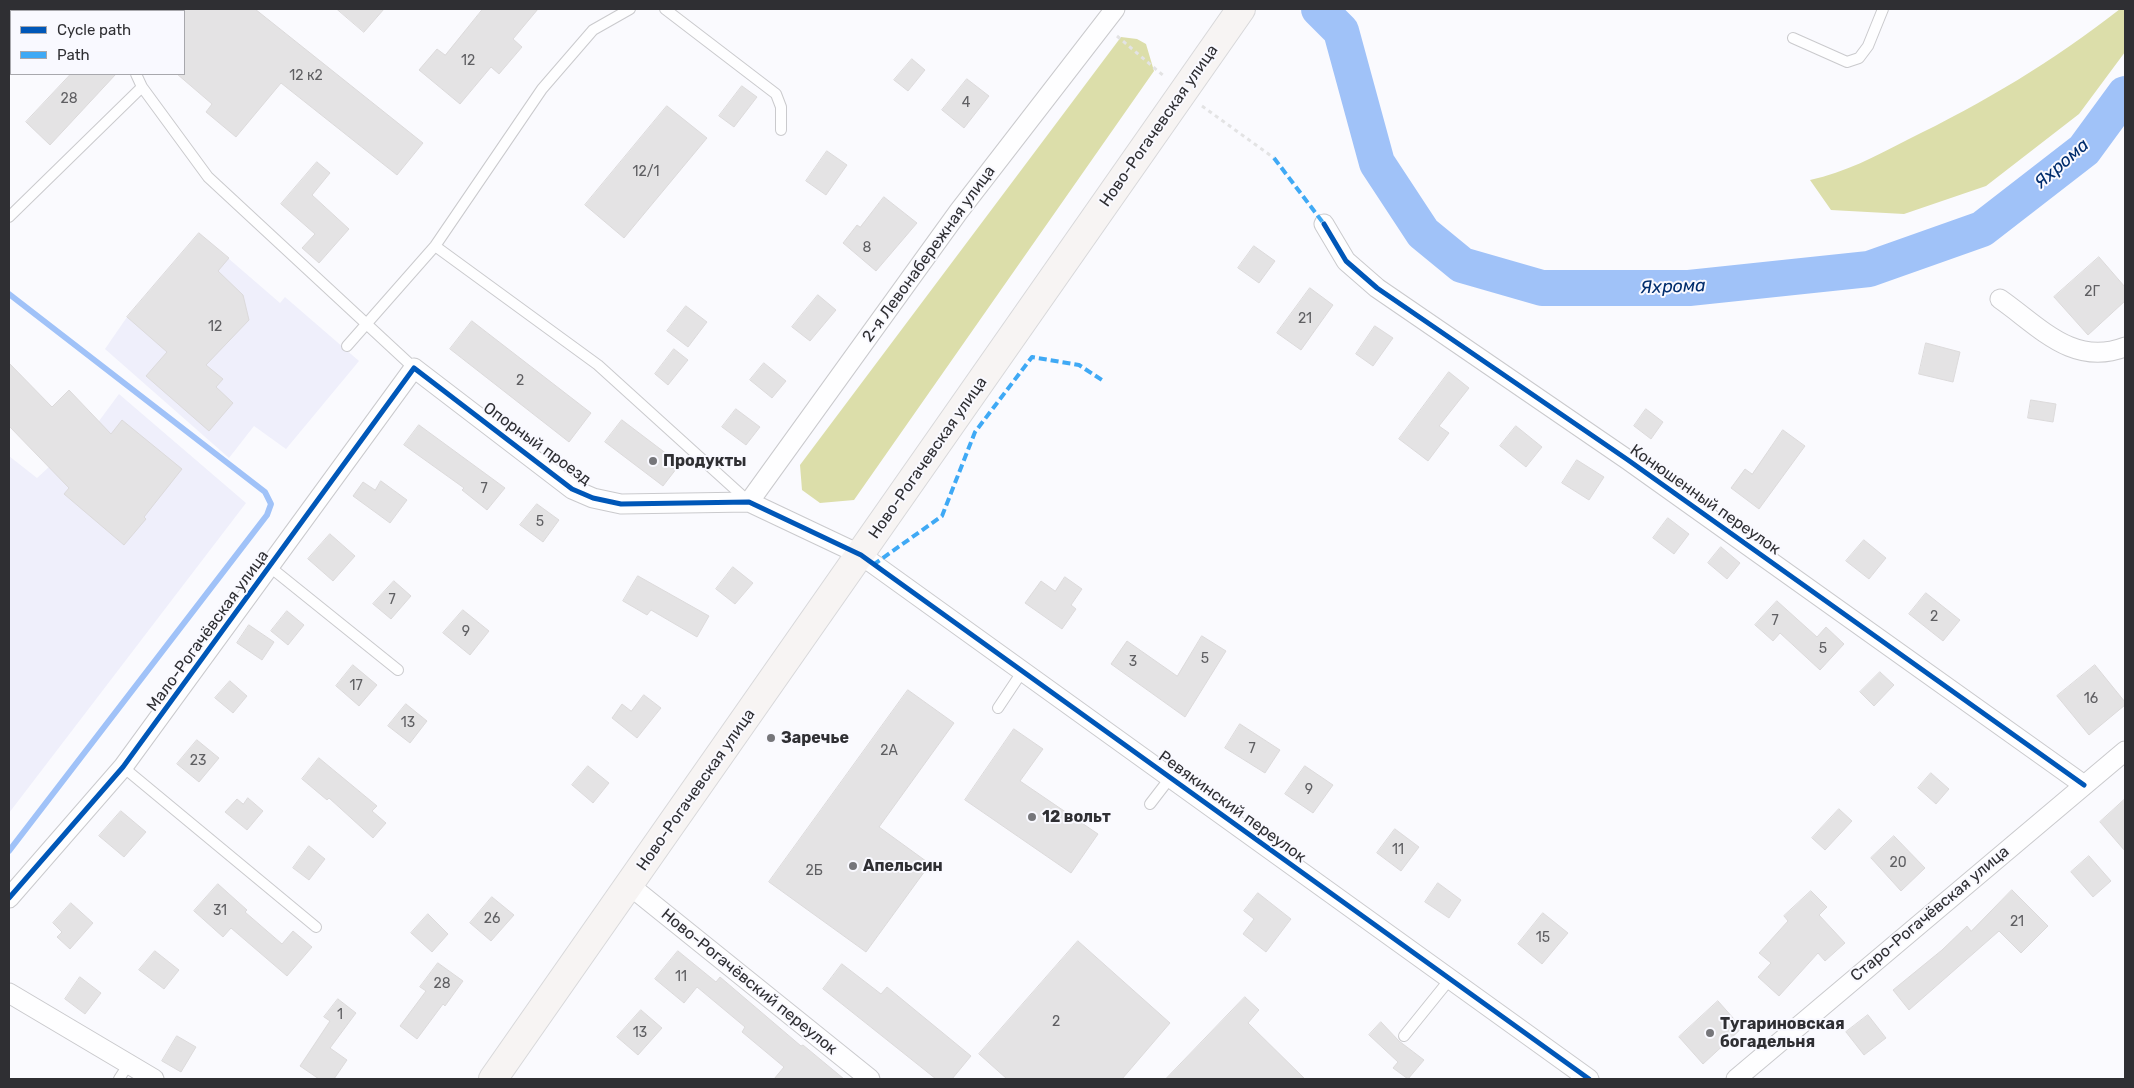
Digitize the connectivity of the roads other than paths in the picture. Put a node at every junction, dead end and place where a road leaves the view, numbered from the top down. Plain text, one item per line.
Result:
1 (630, 9) edge
2 (665, 9) edge
3 (1115, 9) edge
4 (1242, 9) edge
5 (1883, 9) edge
6 (1793, 38) dead end
7 (136, 75) edge
8 (142, 87) junction
9 (781, 130) dead end
10 (9, 217) edge
11 (1324, 224) dead end
12 (435, 246) junction
13 (2000, 299) dead end
14 (366, 324) junction
15 (348, 346) dead end
16 (2125, 347) edge
17 (414, 368) junction
18 (749, 502) junction
19 (861, 555) junction
20 (270, 566) junction
21 (398, 670) dead end
22 (1022, 672) junction
23 (998, 708) dead end
24 (2125, 751) edge
25 (122, 767) junction
26 (1170, 778) junction
27 (2084, 785) junction
28 (1150, 804) dead end
29 (629, 885) junction
30 (9, 898) edge
31 (316, 927) dead end
32 (1450, 979) junction
33 (9, 993) edge
34 (1404, 1036) dead end
35 (123, 1072) edge
36 (154, 1079) edge
37 (493, 1079) edge
38 (870, 1079) edge
39 (1589, 1079) edge
40 (1736, 1079) edge

1 - 12 lane
2 - 9 lane
3 - 18 street, 2-я Левонабережная улица
4 - 19 main road, Ново-Рогачевская улица
5 - 6 lane
7 - 8 lane
8 - 10 lane
8 - 14 lane
11 - 27 street, Конюшенный переулок
12 - 14 lane
12 - 18 lane
13 - 16 street
14 - 15 lane
14 - 17 lane
17 - 18 street, Опорный проезд
17 - 20 street, Мало-Рогачёвская улица
18 - 19 street, Ревякинский переулок
19 - 22 street, Ревякинский переулок
19 - 29 main road, Ново-Рогачевская улица
20 - 21 lane
20 - 25 street, Мало-Рогачёвская улица
22 - 23 lane
22 - 26 street, Ревякинский переулок
24 - 27 street, Старо-Рогачёвская улица
25 - 30 street, Мало-Рогачёвская улица
25 - 31 lane
26 - 28 lane
26 - 32 street, Ревякинский переулок
27 - 40 street, Старо-Рогачёвская улица
29 - 37 main road, Ново-Рогачевская улица
29 - 38 street, Ново-Рогачёвский переулок
32 - 34 lane
32 - 39 street, Ревякинский переулок
33 - 35 street
35 - 36 street

